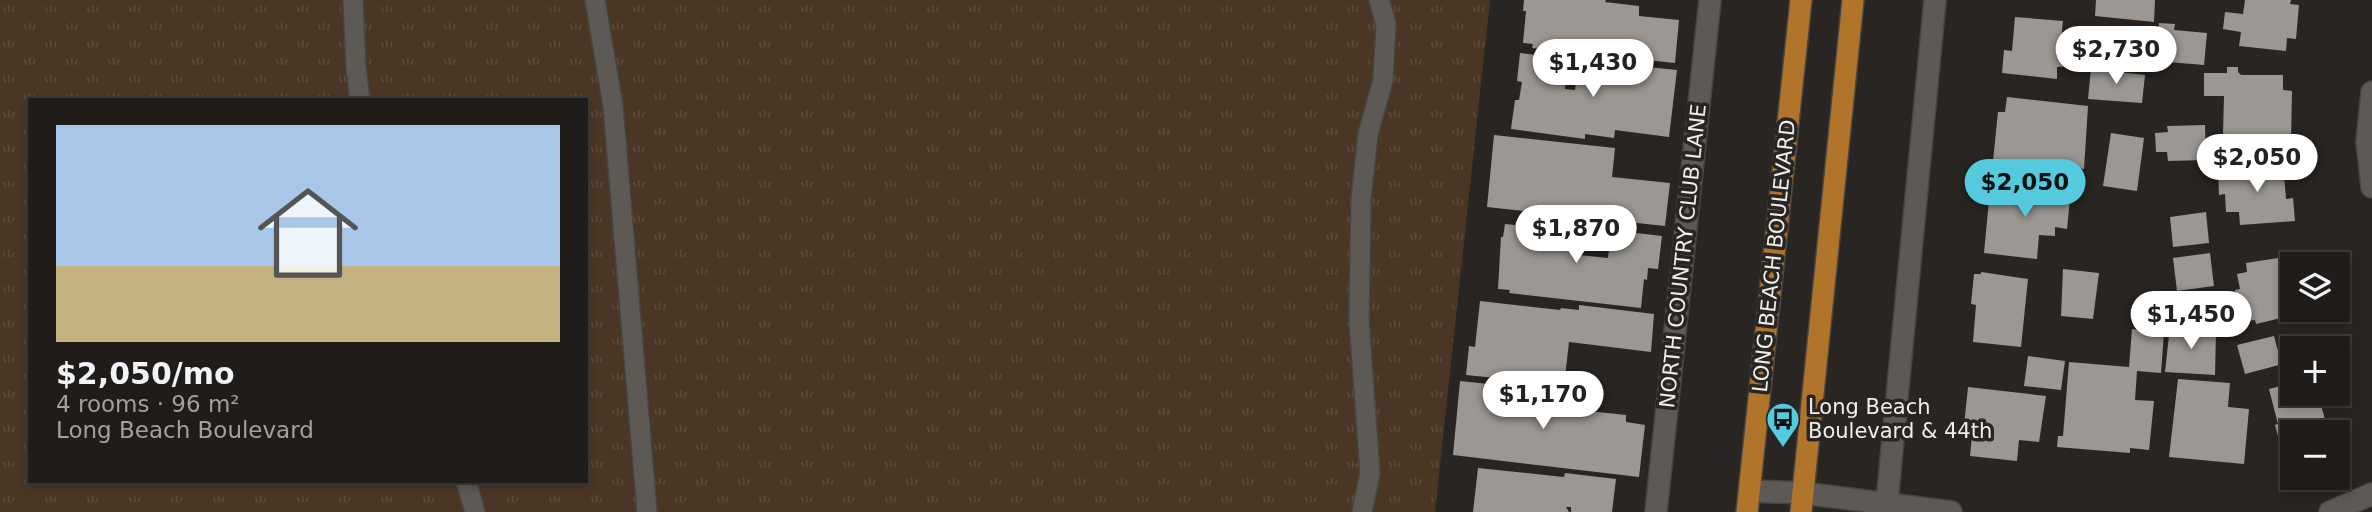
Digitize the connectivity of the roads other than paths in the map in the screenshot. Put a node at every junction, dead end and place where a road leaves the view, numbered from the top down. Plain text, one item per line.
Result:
1 (353, 0) edge
2 (595, 0) edge
3 (1379, 0) edge
4 (1710, 0) edge
5 (1801, 0) edge
6 (1853, 0) edge
7 (1935, 0) edge
8 (2372, 92) edge
9 (360, 98) edge
10 (2372, 187) edge
11 (467, 483) edge
12 (2372, 494) edge
13 (1748, 501) edge
14 (1802, 503) edge
15 (1887, 508) edge
16 (475, 512) edge
17 (648, 512) edge
18 (1362, 512) edge
19 (1656, 512) edge
20 (1951, 512) edge
21 (2330, 512) edge

1 - 9 lane
2 - 17 lane
3 - 18 lane
4 - 19 street, NORTH COUNTRY CLUB LANE
5 - 13 main road, LONG BEACH BOULEVARD
6 - 14 main road
7 - 15 street
8 - 10 street
11 - 16 lane
12 - 21 street
13 - 14 street
14 - 15 street
15 - 20 street

